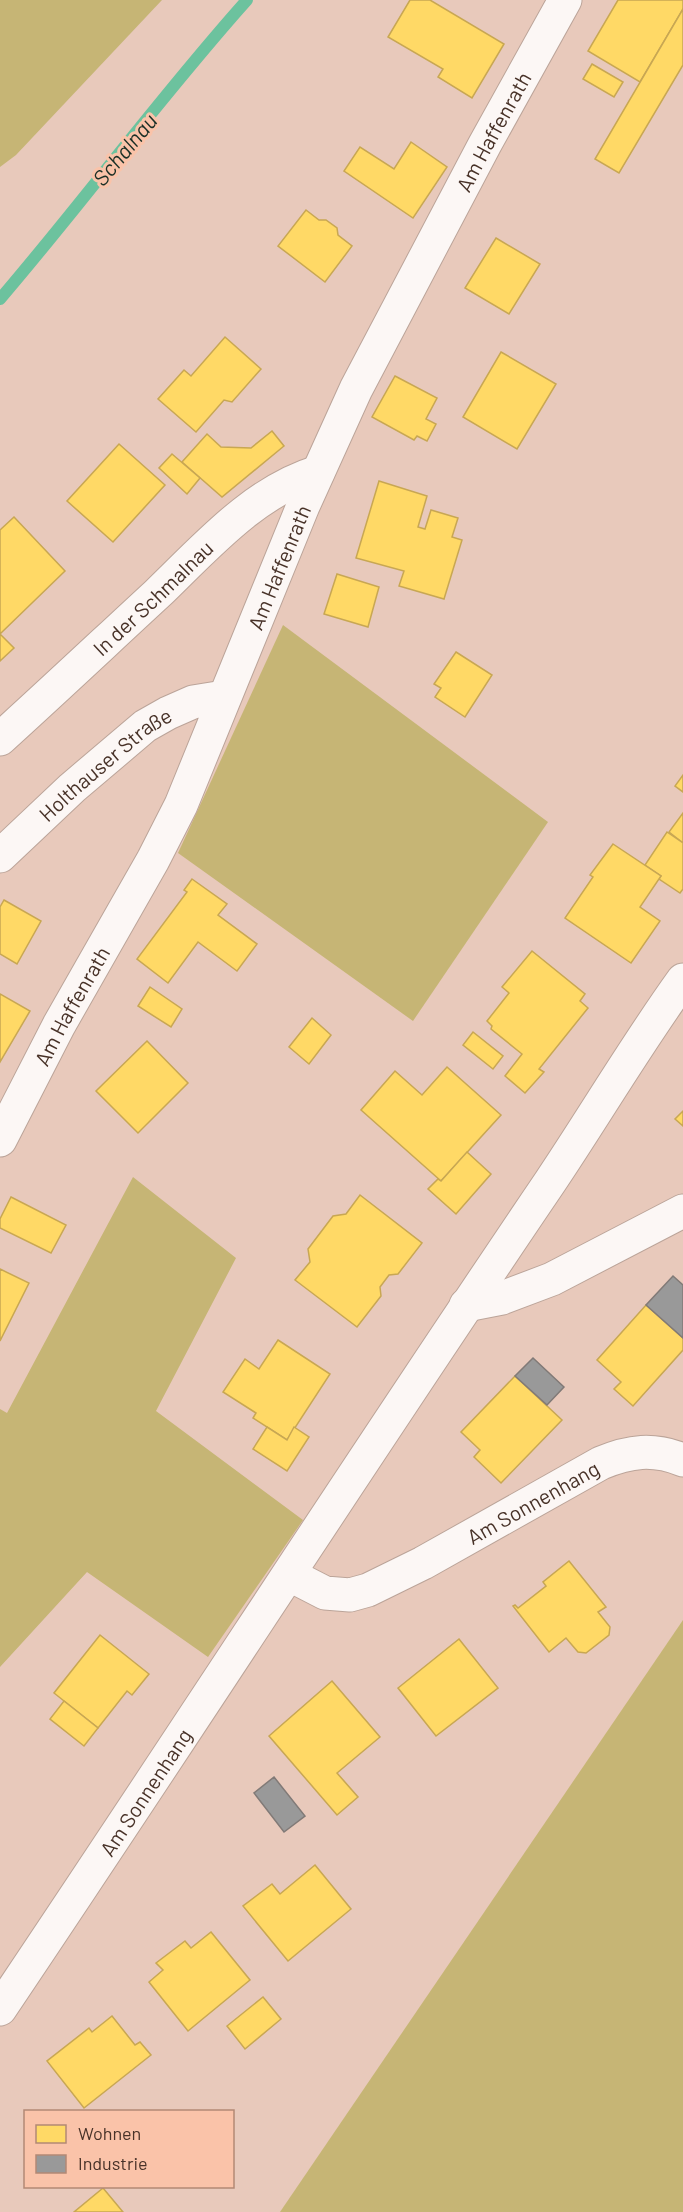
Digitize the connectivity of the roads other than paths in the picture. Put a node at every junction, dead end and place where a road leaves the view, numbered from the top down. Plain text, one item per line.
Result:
1 (565, 0) edge
2 (318, 472) junction
3 (224, 697) junction
4 (0, 739) edge
5 (0, 856) edge
6 (683, 980) edge
7 (0, 1140) edge
8 (683, 1211) edge
9 (466, 1305) junction
10 (683, 1460) edge
11 (290, 1575) junction
12 (0, 2009) edge

1 - 2 street, Am Haffenrath
2 - 3 street, Am Haffenrath
2 - 4 street, In der Schmalnau
3 - 5 street, Holthauser Straße
3 - 7 street, Am Haffenrath
6 - 9 street, Am Sonnenhang
8 - 9 street
9 - 11 street, Am Sonnenhang
10 - 11 street, Am Sonnenhang
11 - 12 street, Am Sonnenhang

